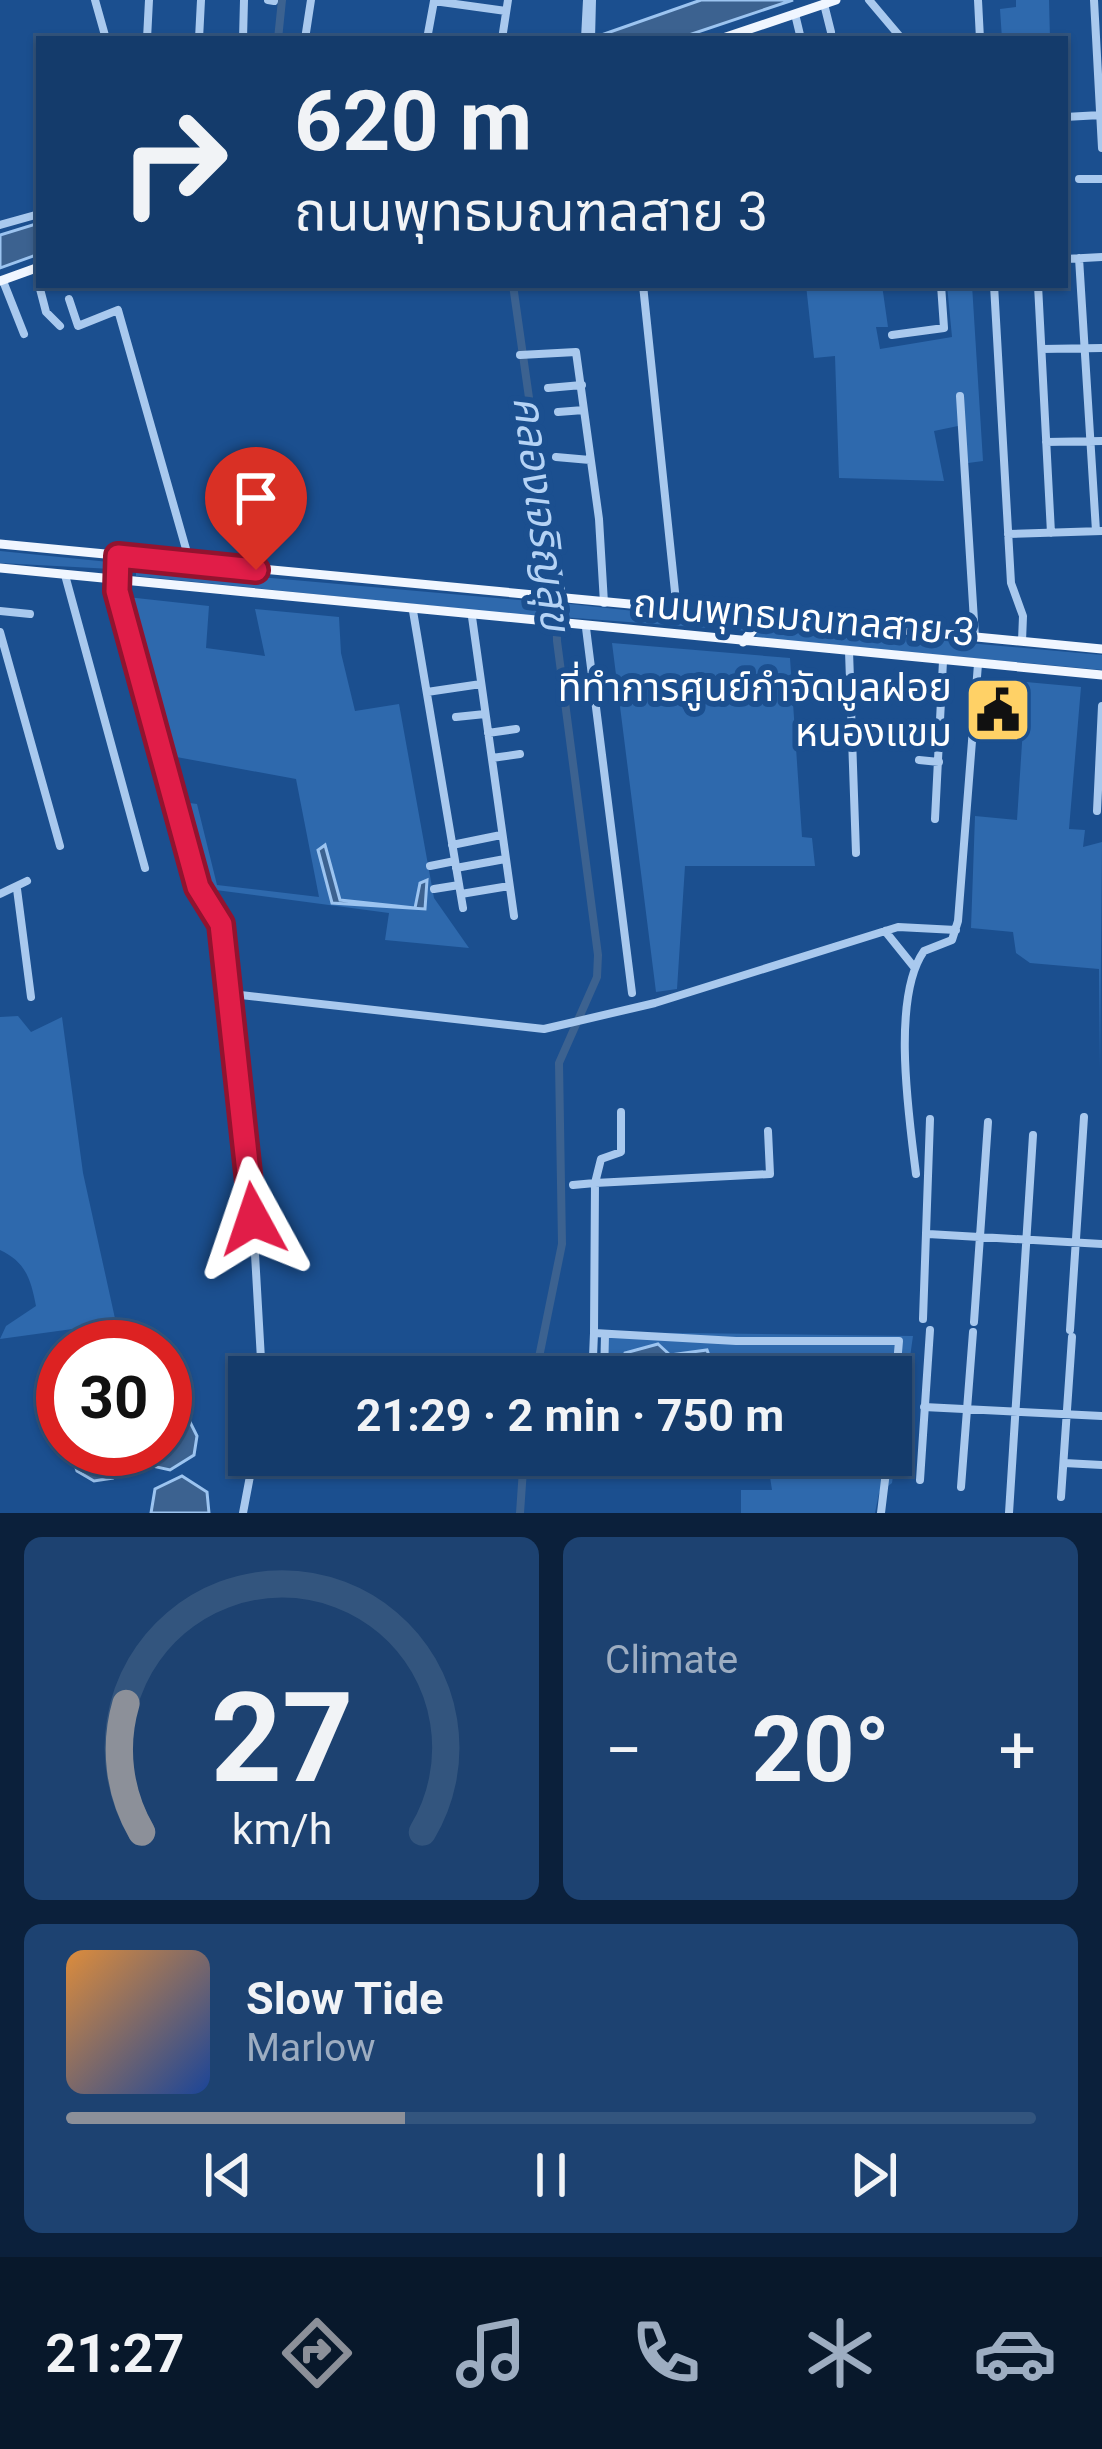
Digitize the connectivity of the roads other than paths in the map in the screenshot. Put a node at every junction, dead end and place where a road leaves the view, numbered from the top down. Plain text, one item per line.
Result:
1 (95, 0) edge
2 (148, 0) edge
3 (201, 0) edge
4 (244, 0) edge
5 (311, 0) edge
6 (434, 0) edge
7 (508, 0) edge
8 (590, 0) edge
9 (869, 0) edge
10 (978, 0) edge
11 (1094, 0) edge
12 (830, 2) edge
13 (506, 11) junction
14 (795, 14) junction
15 (831, 32) dead end
16 (105, 36) edge
17 (147, 36) edge
18 (199, 36) edge
19 (243, 36) edge
20 (305, 36) edge
21 (428, 36) edge
22 (502, 36) edge
23 (588, 36) edge
24 (729, 36) edge
25 (800, 36) edge
26 (899, 36) edge
27 (980, 36) edge
28 (1101, 115) edge
29 (1068, 117) edge
30 (1102, 148) edge
31 (1079, 179) dead end
32 (1102, 179) edge
33 (36, 215) edge
34 (0, 225) edge
35 (1102, 257) edge
36 (1079, 258) junction
37 (1068, 259) edge
38 (36, 268) edge
39 (2, 281) edge
40 (40, 288) edge
41 (644, 288) edge
42 (941, 288) edge
43 (994, 288) edge
44 (1038, 288) edge
45 (69, 299) dead end
46 (60, 326) dead end
47 (24, 334) dead end
48 (892, 335) dead end
49 (1086, 348) junction
50 (1102, 348) edge
51 (1042, 350) junction
52 (524, 355) dead end
53 (582, 385) junction
54 (548, 388) dead end
55 (960, 396) dead end
56 (584, 410) junction
57 (558, 412) dead end
58 (1097, 441) edge
59 (1046, 442) junction
60 (556, 458) dead end
61 (590, 460) junction
62 (549, 505) dead end
63 (1099, 531) edge
64 (1051, 532) junction
65 (1008, 534) junction
66 (0, 544) edge
67 (118, 556) junction
68 (190, 563) junction
69 (0, 568) edge
70 (64, 575) junction
71 (117, 580) junction
72 (558, 599) junction
73 (603, 604) junction
74 (413, 610) junction
75 (0, 611) edge
76 (677, 612) junction
77 (30, 614) dead end
78 (745, 615) junction
79 (472, 617) junction
80 (586, 628) junction
81 (0, 632) edge
82 (975, 637) junction
83 (1022, 641) junction
84 (742, 642) junction
85 (1102, 649) edge
86 (849, 651) junction
87 (944, 661) junction
88 (978, 664) junction
89 (1102, 675) edge
90 (481, 684) junction
91 (427, 692) junction
92 (1102, 706) edge
93 (485, 714) junction
94 (456, 717) dead end
95 (908, 726) dead end
96 (517, 729) dead end
97 (488, 733) junction
98 (939, 740) junction
99 (520, 754) dead end
100 (492, 758) junction
101 (919, 760) dead end
102 (939, 762) junction
103 (1100, 778) edge
104 (1097, 811) dead end
105 (935, 819) dead end
106 (501, 836) junction
107 (452, 845) junction
108 (60, 846) dead end
109 (856, 853) dead end
110 (505, 859) junction
111 (456, 865) junction
112 (430, 866) dead end
113 (145, 868) dead end
114 (27, 881) dead end
115 (509, 886) junction
116 (17, 889) junction
117 (434, 889) dead end
118 (460, 889) junction
119 (0, 894) edge
120 (463, 908) dead end
121 (514, 916) dead end
122 (956, 930) junction
123 (885, 931) junction
124 (914, 967) junction
125 (632, 993) dead end
126 (232, 994) junction
127 (32, 997) dead end
128 (621, 1112) dead end
129 (1084, 1117) dead end
130 (930, 1119) dead end
131 (988, 1122) dead end
132 (768, 1131) dead end
133 (1033, 1135) dead end
134 (916, 1174) dead end
135 (596, 1183) junction
136 (573, 1185) dead end
137 (928, 1234) junction
138 (980, 1237) junction
139 (1027, 1239) junction
140 (1076, 1243) junction
141 (1102, 1244) edge
142 (923, 1319) dead end
143 (930, 1330) dead end
144 (600, 1334) junction
145 (260, 1356) edge
146 (592, 1356) edge
147 (602, 1356) edge
148 (897, 1356) edge
149 (924, 1407) junction
150 (968, 1408) junction
151 (1019, 1414) junction
152 (1067, 1414) junction
153 (1102, 1416) edge
154 (1064, 1463) junction
155 (1102, 1466) edge
156 (250, 1476) edge
157 (885, 1476) edge
158 (920, 1480) dead end
159 (961, 1487) dead end
160 (1061, 1497) dead end
161 (1010, 1509) edge
162 (244, 1513) edge
163 (881, 1513) edge

1 - 16 street
2 - 17 street
3 - 18 street
4 - 19 street
5 - 20 street
6 - 13 street
6 - 21 street
7 - 13 street
8 - 23 street
9 - 26 street
10 - 27 street
11 - 28 street
12 - 14 main road
12 - 15 street
13 - 22 street
14 - 24 main road
14 - 25 street
28 - 29 street
28 - 30 street
31 - 32 street
33 - 34 street
35 - 36 street
36 - 37 street
36 - 49 street
38 - 39 main road
39 - 47 street
40 - 46 street
41 - 76 street
42 - 48 street
43 - 65 street
44 - 51 street
45 - 68 street
49 - 50 street
49 - 51 street
49 - 58 street
51 - 59 street
52 - 53 street
53 - 54 street
53 - 56 street
55 - 82 street
56 - 57 street
56 - 61 street
58 - 59 street
58 - 63 street
59 - 64 street
60 - 61 street
61 - 73 street
62 - 72 street
63 - 64 street
64 - 65 street
65 - 83 street
66 - 67 main road, ถนนพุทธมณฑลสาย 3
67 - 68 main road, ถนนพุทธมณฑลสาย 3
67 - 71 main road
68 - 72 main road, ถนนพุทธมณฑลสาย 3
69 - 70 main road, ถนนพุทธมณฑลสาย 3
70 - 71 main road, ถนนพุทธมณฑลสาย 3
70 - 113 street
71 - 74 main road, ถนนพุทธมณฑลสาย 3
71 - 126 street
72 - 73 main road, ถนนพุทธมณฑลสาย 3
73 - 76 main road, ถนนพุทธมณฑลสาย 3
74 - 79 main road, ถนนพุทธมณฑลสาย 3
74 - 91 street
75 - 77 street
76 - 78 main road, ถนนพุทธมณฑลสาย 3
78 - 82 main road, ถนนพุทธมณฑลสาย 3
78 - 84 main road
79 - 80 main road, ถนนพุทธมณฑลสาย 3
79 - 90 street
80 - 84 main road, ถนนพุทธมณฑลสาย 3
80 - 125 street
81 - 108 street
82 - 83 main road, ถนนพุทธมณฑลสาย 3
83 - 85 main road, ถนนพุทธมณฑลสาย 3
84 - 86 main road, ถนนพุทธมณฑลสาย 3
86 - 87 main road, ถนนพุทธมณฑลสาย 3
86 - 109 street
87 - 88 main road, ถนนพุทธมณฑลสาย 3
87 - 98 street
88 - 89 main road, ถนนพุทธมณฑลสาย 3
88 - 122 street
90 - 91 street
90 - 93 street
91 - 107 street
92 - 103 street
93 - 94 street
93 - 97 street
95 - 98 street
96 - 97 street
97 - 100 street
98 - 102 street
99 - 100 street
100 - 106 street
101 - 102 street
102 - 105 street
103 - 104 street
106 - 107 street
106 - 110 street
107 - 111 street
110 - 111 street
110 - 115 street
111 - 112 street
111 - 118 street
114 - 116 street
115 - 118 street
115 - 121 street
116 - 119 street
116 - 127 street
117 - 118 street
118 - 120 street
122 - 123 street
122 - 124 street
123 - 124 street
123 - 126 street
124 - 134 street
126 - 145 street
128 - 135 street
129 - 140 street
130 - 137 street
131 - 138 street
132 - 135 street
133 - 139 street
135 - 136 street
135 - 144 street
137 - 138 street
137 - 142 street
138 - 139 street
138 - 150 street
139 - 140 street
139 - 151 street
140 - 141 street
140 - 152 street
143 - 149 street
144 - 146 street
144 - 147 street
144 - 148 street
149 - 150 street
149 - 158 street
150 - 151 street
150 - 159 street
151 - 152 street
151 - 161 street
152 - 153 street
152 - 154 street
154 - 155 street
154 - 160 street
156 - 162 street
157 - 163 street

